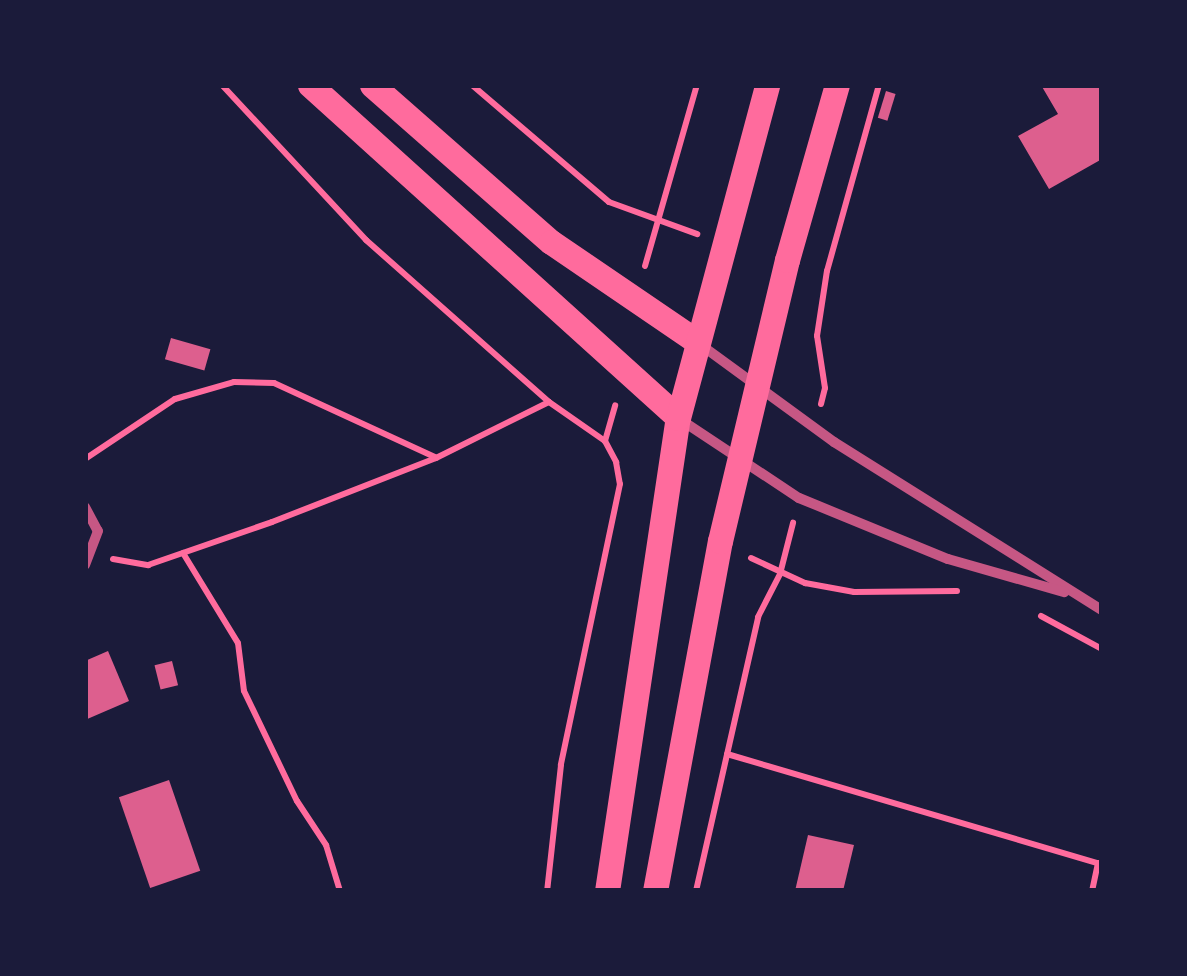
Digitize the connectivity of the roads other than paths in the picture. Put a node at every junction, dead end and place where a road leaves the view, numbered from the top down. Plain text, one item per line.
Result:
1 (310, 85) edge
2 (372, 85) edge
3 (767, 85) edge
4 (838, 85) edge
5 (696, 341) junction
6 (757, 384) junction
7 (678, 418) junction
8 (739, 458) junction
9 (85, 507) edge
10 (88, 560) edge
11 (1075, 596) junction
12 (1102, 610) edge
13 (607, 891) edge
14 (656, 891) edge

1 - 7 main road
2 - 5 main road
3 - 5 main road
4 - 6 main road
5 - 6 street
5 - 7 main road
6 - 8 main road
6 - 11 street
7 - 8 street
7 - 13 main road
8 - 11 street
8 - 14 main road
9 - 10 street
11 - 12 street

